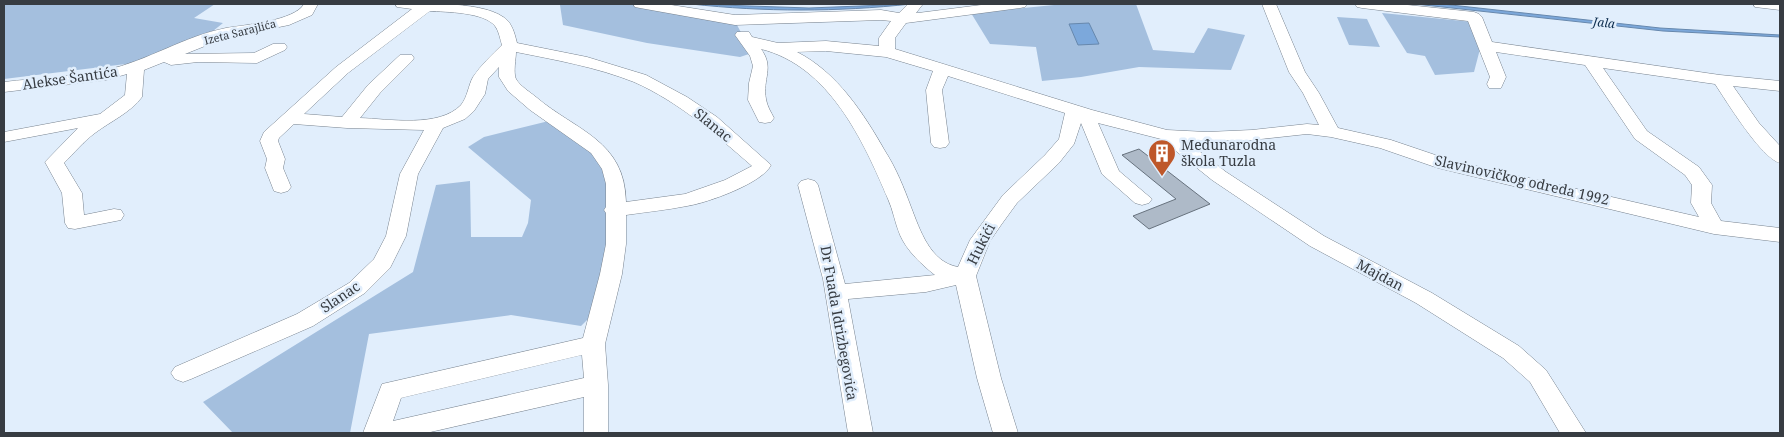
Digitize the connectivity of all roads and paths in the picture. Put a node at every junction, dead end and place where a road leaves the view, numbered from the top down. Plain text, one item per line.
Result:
1 (311, 4) edge
2 (402, 4) edge
3 (640, 4) edge
4 (1020, 4) edge
5 (1269, 4) edge
6 (1362, 4) edge
7 (1760, 4) edge
8 (1780, 6) edge
9 (426, 7) junction
10 (484, 8) edge
11 (909, 11) edge
12 (735, 20) junction
13 (745, 40) junction
14 (1486, 46) junction
15 (279, 47) dead end
16 (509, 48) junction
17 (776, 48) junction
18 (888, 52) junction
19 (406, 58) dead end
20 (1590, 61) junction
21 (143, 65) junction
22 (942, 68) junction
23 (1720, 80) junction
24 (1495, 84) dead end
25 (1780, 86) edge
26 (4, 87) edge
27 (1080, 112) junction
28 (104, 118) junction
29 (290, 118) junction
30 (765, 118) dead end
31 (347, 123) junction
32 (436, 125) junction
33 (1331, 132) junction
34 (1167, 135) junction
35 (4, 137) edge
36 (940, 143) dead end
37 (1780, 157) edge
38 (808, 185) dead end
39 (281, 187) dead end
40 (1142, 199) dead end
41 (614, 210) junction
42 (114, 215) dead end
43 (1714, 227) junction
44 (1780, 236) edge
45 (965, 276) junction
46 (836, 292) junction
47 (593, 344) junction
48 (183, 373) dead end
49 (596, 385) junction
50 (376, 433) edge
51 (383, 433) edge
52 (596, 433) edge
53 (860, 433) edge
54 (1007, 433) edge
55 (1573, 433) edge

1 - 21 street, Izeta Sarajlića
2 - 9 street
3 - 12 street
4 - 11 street
5 - 33 street
6 - 14 street
7 - 8 street
9 - 10 street
9 - 29 street
10 - 16 street
11 - 12 street
11 - 18 street
12 - 13 street
13 - 17 street
13 - 30 street
14 - 20 street
14 - 24 street
15 - 21 street
16 - 32 street
16 - 41 street
16 - 41 street, Slanac
17 - 18 street
17 - 45 street
18 - 22 street
19 - 31 street
20 - 23 street
20 - 43 street
21 - 26 street, Alekse Šantića
21 - 28 street
22 - 27 street
22 - 36 street
23 - 25 street
23 - 37 street
27 - 34 street, Slavinovičkog odreda 1992
27 - 40 street
27 - 45 street, Hukići
28 - 35 street
28 - 42 street
29 - 31 street
29 - 39 street
31 - 32 street
32 - 48 street, Slanac
33 - 34 street, Slavinovičkog odreda 1992
33 - 43 street, Slavinovičkog odreda 1992
34 - 55 street, Majdan
38 - 46 street, Dr Fuada Idrizbegovića
41 - 47 street
43 - 44 street, Slavinovičkog odreda 1992
45 - 46 street
45 - 54 street, Hukići
46 - 53 street, Dr Fuada Idrizbegovića
47 - 49 street
47 - 50 street
49 - 51 street
49 - 52 street

